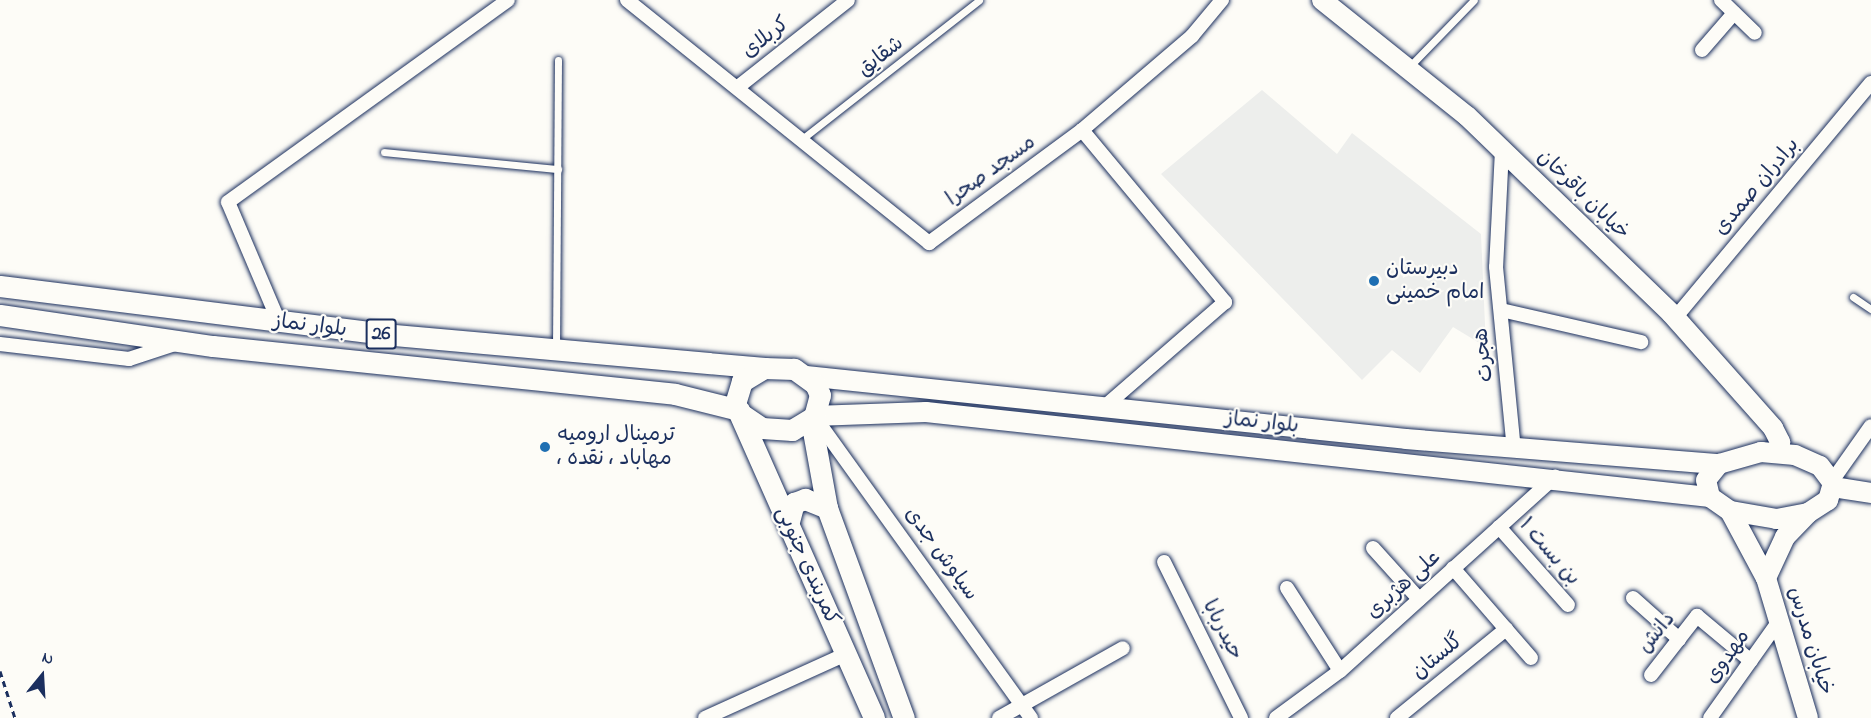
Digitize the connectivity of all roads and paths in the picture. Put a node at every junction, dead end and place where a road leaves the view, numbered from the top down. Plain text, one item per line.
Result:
1 (508, 0) edge
2 (627, 0) edge
3 (848, 0) edge
4 (980, 0) edge
5 (1221, 0) edge
6 (1322, 0) edge
7 (1474, 0) edge
8 (1721, 0) edge
9 (1734, 13) junction
10 (1755, 33) dead end
11 (1702, 50) dead end
12 (558, 60) dead end
13 (1407, 68) junction
14 (1871, 83) edge
15 (738, 87) junction
16 (1082, 130) junction
17 (802, 140) junction
18 (1502, 150) junction
19 (384, 152) dead end
20 (558, 169) junction
21 (0, 286) edge
22 (1853, 297) dead end
23 (167, 307) junction
24 (1871, 309) edge
25 (1500, 310) junction
26 (0, 315) edge
27 (1675, 318) junction
28 (279, 322) junction
29 (163, 338) junction
30 (184, 341) junction
31 (1641, 342) dead end
32 (0, 344) edge
33 (556, 350) junction
34 (678, 361) junction
35 (764, 368) junction
36 (806, 376) junction
37 (873, 383) junction
38 (675, 394) junction
39 (1104, 407) junction
40 (740, 412) junction
41 (879, 414) junction
42 (813, 418) junction
43 (1871, 426) edge
44 (1514, 449) junction
45 (1778, 452) junction
46 (1650, 461) junction
47 (1719, 464) junction
48 (1555, 477) junction
49 (1832, 484) junction
50 (1653, 488) junction
51 (1871, 493) edge
52 (1710, 497) junction
53 (827, 508) junction
54 (1730, 511) junction
55 (1808, 513) junction
56 (788, 525) junction
57 (1499, 527) junction
58 (1373, 548) dead end
59 (1164, 562) dead end
60 (1453, 568) junction
61 (1766, 578) junction
62 (1287, 588) dead end
63 (1633, 598) dead end
64 (1419, 599) junction
65 (1568, 605) dead end
66 (1779, 621) junction
67 (1506, 629) junction
68 (1679, 639) junction
69 (1123, 648) dead end
70 (846, 654) junction
71 (1532, 658) dead end
72 (1751, 661) junction
73 (1340, 670) junction
74 (0, 671) edge
75 (1651, 675) dead end
76 (1028, 712) edge
77 (15, 718) edge
78 (705, 718) edge
79 (874, 718) edge
80 (904, 718) edge
81 (999, 718) edge
82 (1241, 718) edge
83 (1276, 718) edge
84 (1397, 718) edge
85 (1710, 718) edge
86 (1808, 718) edge

1 - 28 street
2 - 15 street, مسجد صحرا
3 - 15 street, کربلای
4 - 17 lane, شقایق
5 - 16 street
6 - 13 main road, خیابان باقرخان
7 - 13 lane
8 - 9 street
9 - 10 street
9 - 11 street
12 - 20 lane
13 - 18 main road, خیابان باقرخان
14 - 27 street, برادران صمدی
15 - 17 street, مسجد صحرا
16 - 17 street, مسجد صحرا
16 - 39 street
18 - 25 street, هجرت
18 - 27 main road, خیابان باقرخان
19 - 20 lane
20 - 33 lane
21 - 23 main road, بلوار نماز / 26
22 - 24 lane
23 - 28 main road, بلوار نماز / 26
23 - 29 main road
25 - 31 street
25 - 44 street, هجرت
26 - 29 main road, بلوار نماز / 26
27 - 45 main road, خیابان باقرخان
28 - 33 main road, بلوار نماز / 26
29 - 30 main road, بلوار نماز / 26
30 - 32 street
30 - 38 main road, بلوار نماز / 26
33 - 34 main road, بلوار نماز / 26
34 - 35 main road, بلوار نماز / 26
34 - 38 main road
35 - 36 main road, 26
35 - 40 main road
36 - 37 main road, بلوار نماز / 26
36 - 42 main road
37 - 39 main road, بلوار نماز / 26
37 - 41 main road
38 - 40 main road, بلوار نماز / 26
39 - 44 main road, بلوار نماز / 26
40 - 42 main road, 26
40 - 56 main road, کمربندی جنوبی
41 - 42 main road, بلوار نماز / 26
41 - 48 main road, بلوار نماز / 26
42 - 53 main road, کمربندی جنوبی
42 - 76 street, سیاوش جدی
43 - 49 street
44 - 46 main road, بلوار نماز / 26
45 - 47 main road, 26
45 - 49 main road, 26
46 - 47 main road, بلوار نماز / 26
46 - 50 main road
47 - 52 main road
48 - 50 main road, بلوار نماز / 26
48 - 57 street, علی هژبری
49 - 51 main road
49 - 55 main road, 26
50 - 52 main road, بلوار نماز / 26
52 - 54 main road, 26
53 - 56 main road
53 - 80 main road, کمربندی جنوبی
54 - 55 main road, 26
54 - 61 main road, خیابان مدرس
55 - 61 main road
56 - 70 main road, کمربندی جنوبی
57 - 60 street, علی هژبری
57 - 65 street, بن بست ۱
58 - 64 street
59 - 82 street, حیدربابا
60 - 64 street, علی هژبری
60 - 67 street
61 - 66 main road, خیابان مدرس
62 - 73 street
63 - 68 street
64 - 73 street, علی هژبری
66 - 72 street, مهدوی
66 - 86 main road, خیابان مدرس
67 - 71 street
67 - 84 street, گلستان
68 - 72 street, دانش
68 - 75 street, دانش
69 - 76 street
70 - 78 street
70 - 79 main road, کمربندی جنوبی
72 - 85 street, مهدوی
73 - 83 street, علی هژبری
74 - 77 path
76 - 81 street

